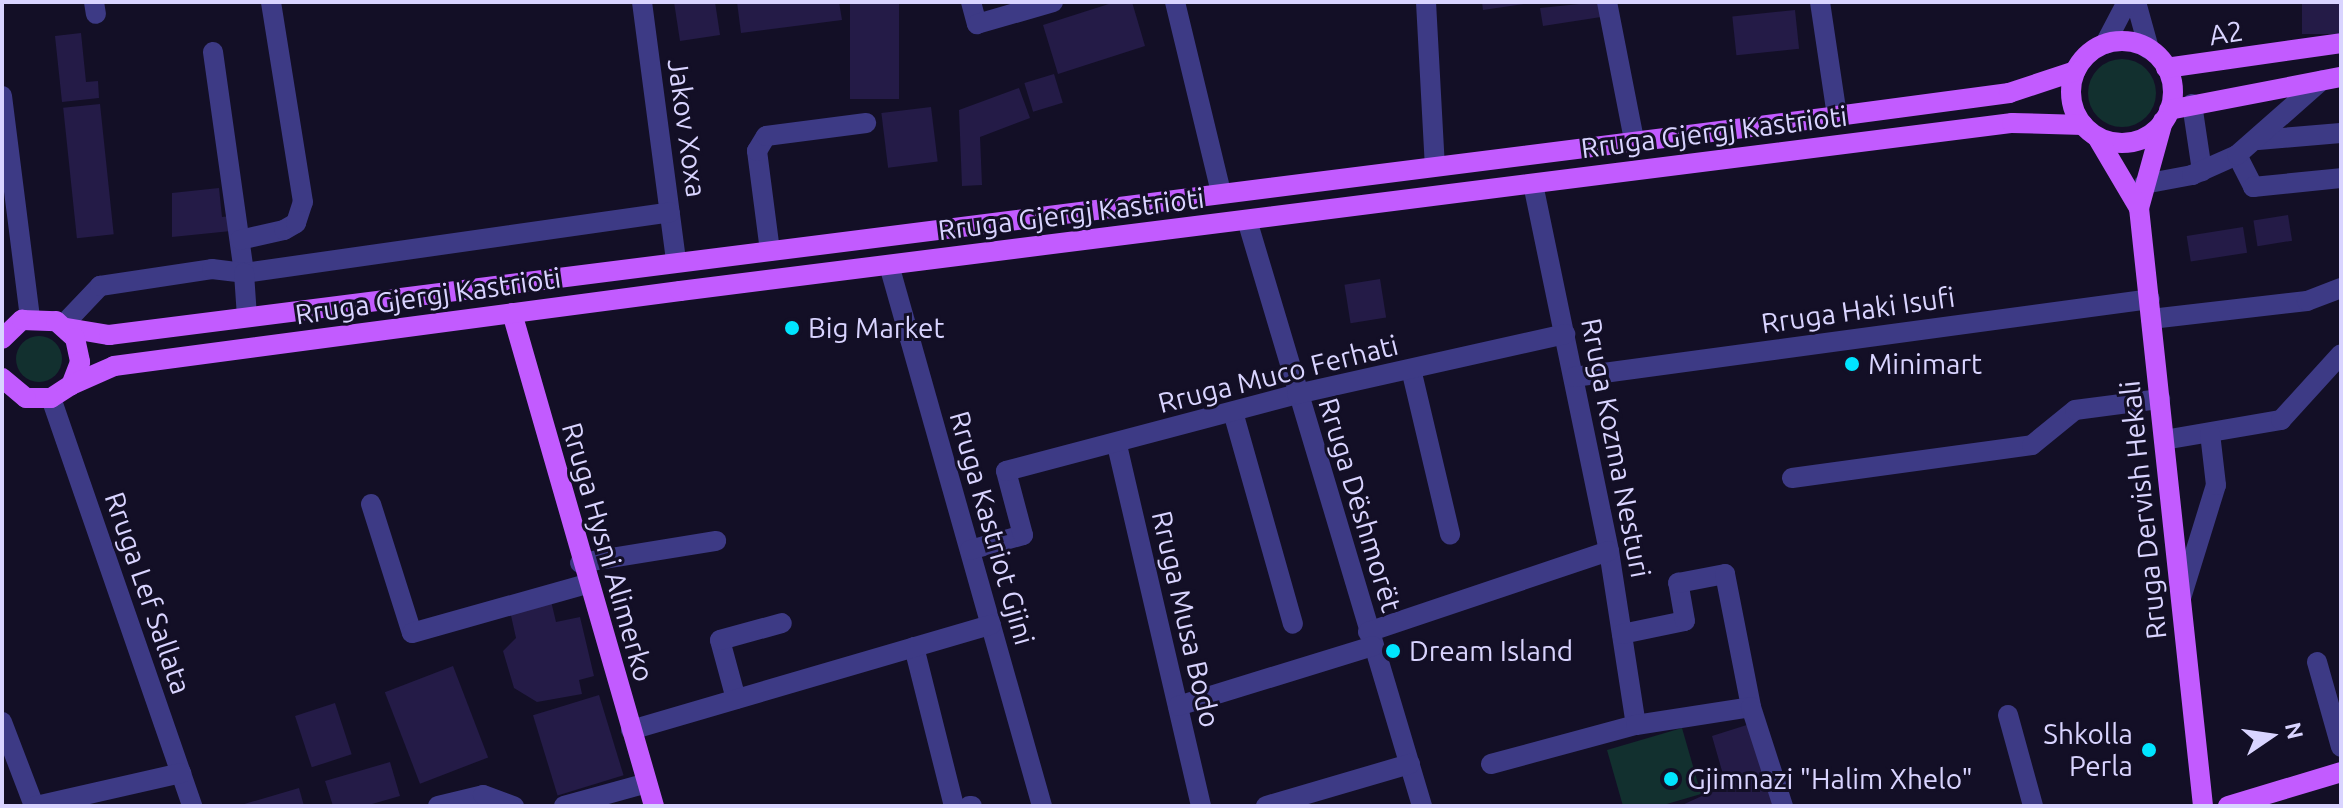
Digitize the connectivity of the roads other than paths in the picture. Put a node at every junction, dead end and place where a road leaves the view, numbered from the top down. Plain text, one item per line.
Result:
1 (271, 2) edge
2 (642, 2) edge
3 (971, 2) edge
4 (1053, 2) edge
5 (1175, 2) edge
6 (1426, 2) edge
7 (1607, 2) edge
8 (1820, 2) edge
9 (2127, 2) edge
10 (2136, 2) edge
11 (2341, 43) edge
12 (2105, 44) junction
13 (2149, 49) junction
14 (213, 52) dead end
15 (2166, 68) junction
16 (2075, 71) junction
17 (2332, 78) edge
18 (2, 96) edge
19 (2192, 104) junction
20 (2166, 115) junction
21 (1837, 116) junction
22 (866, 123) dead end
23 (2090, 131) junction
24 (2341, 133) edge
25 (1634, 140) junction
26 (2258, 140) junction
27 (2237, 155) junction
28 (1435, 166) junction
29 (2202, 171) junction
30 (2341, 178) edge
31 (1533, 184) junction
32 (2144, 184) junction
33 (1221, 192) junction
34 (2139, 208) junction
35 (670, 212) junction
36 (1247, 220) junction
37 (240, 240) junction
38 (770, 251) junction
39 (676, 262) junction
40 (889, 265) junction
41 (244, 273) junction
42 (2341, 288) edge
43 (2150, 309) junction
44 (512, 313) junction
45 (247, 317) junction
46 (30, 318) junction
47 (65, 327) junction
48 (1565, 334) junction
49 (3, 336) edge
50 (2341, 354) edge
51 (1411, 369) junction
52 (1574, 377) junction
53 (71, 385) junction
54 (5, 386) edge
55 (1297, 394) junction
56 (51, 398) junction
57 (2160, 399) junction
58 (1233, 412) junction
59 (2210, 433) junction
60 (2164, 440) junction
61 (1117, 445) junction
62 (1792, 478) dead end
63 (371, 504) dead end
64 (1450, 534) dead end
65 (716, 541) dead end
66 (970, 550) junction
67 (1609, 551) junction
68 (580, 563) junction
69 (586, 584) junction
70 (2181, 598) junction
71 (782, 623) dead end
72 (1293, 624) dead end
73 (991, 625) junction
74 (1622, 634) junction
75 (1370, 639) junction
76 (914, 647) junction
77 (2317, 662) dead end
78 (736, 699) junction
79 (1178, 706) junction
80 (1751, 707) junction
81 (2008, 715) dead end
82 (2, 722) edge
83 (1636, 725) junction
84 (631, 730) junction
85 (2341, 747) edge
86 (1410, 764) junction
87 (1491, 764) dead end
88 (2341, 772) edge
89 (181, 773) junction
90 (647, 783) junction
91 (35, 806) edge
92 (192, 806) edge
93 (438, 806) edge
94 (514, 806) edge
95 (564, 806) edge
96 (654, 806) edge
97 (954, 806) edge
98 (1042, 806) edge
99 (1201, 806) edge
100 (1266, 806) edge
101 (1422, 806) edge
102 (1783, 806) edge
103 (2033, 806) edge
104 (2203, 806) edge
105 (2228, 806) edge

1 - 37 street
2 - 35 street, Jakov Xoxa
3 - 4 street
5 - 33 street
6 - 28 street
7 - 25 street
8 - 21 street
9 - 12 street
10 - 13 street
11 - 15 main road, A2
12 - 13 main road
12 - 16 main road
13 - 15 main road
14 - 37 street
15 - 20 main road
16 - 21 main road, Rruga Gjergj Kastrioti
16 - 23 main road
17 - 19 main road
17 - 26 street
18 - 46 street
19 - 20 main road
19 - 29 street
20 - 23 main road
20 - 32 main road, Rruga Dervish Hekali
21 - 25 main road, Rruga Gjergj Kastrioti
22 - 38 street
23 - 31 main road, Rruga Gjergj Kastrioti
23 - 34 main road, Rruga Dervish Hekali
24 - 26 street
25 - 28 main road, Rruga Gjergj Kastrioti
26 - 27 street
27 - 29 street
27 - 30 street
28 - 33 main road, Rruga Gjergj Kastrioti
29 - 32 street
31 - 36 main road, Rruga Gjergj Kastrioti
31 - 48 street, Rruga Kozma Nesturi
32 - 34 main road, Rruga Dervish Hekali
33 - 38 main road, Rruga Gjergj Kastrioti
34 - 43 main road, Rruga Dervish Hekali
35 - 39 street, Jakov Xoxa
35 - 41 street
36 - 40 main road, Rruga Gjergj Kastrioti
36 - 55 street, Rruga Dëshmorët
37 - 41 street
38 - 39 main road, Rruga Gjergj Kastrioti
39 - 45 main road, Rruga Gjergj Kastrioti
40 - 44 main road, Rruga Gjergj Kastrioti
40 - 66 street, Rruga Kastriot Gjini
41 - 45 street
41 - 47 street
42 - 43 street, Rruga Haki Isufi
43 - 52 street, Rruga Haki Isufi
43 - 57 main road, Rruga Dervish Hekali
44 - 53 main road, Rruga Gjergj Kastrioti
44 - 68 main road, Rruga Hysni Alimerko
45 - 47 main road, Rruga Gjergj Kastrioti
46 - 47 main road, Rruga Gjergj Kastrioti
46 - 49 main road
47 - 53 main road
48 - 51 street, Rruga Muco Ferhati
48 - 52 street, Rruga Kozma Nesturi
50 - 59 street
51 - 55 street, Rruga Muco Ferhati
51 - 64 street
52 - 67 street, Rruga Kozma Nesturi
53 - 56 main road, Rruga Gjergj Kastrioti
54 - 56 main road
55 - 58 street, Rruga Muco Ferhati
55 - 75 street, Rruga Dëshmorët
56 - 89 street, Rruga Lef Sallata
57 - 60 main road, Rruga Dervish Hekali
57 - 62 street
58 - 61 street, Rruga Muco Ferhati
58 - 72 street
59 - 60 street
59 - 70 street
60 - 70 main road, Rruga Dervish Hekali
61 - 66 street, Rruga Muco Ferhati
61 - 79 street, Rruga Musa Bodo
63 - 69 street
65 - 68 street
66 - 73 street, Rruga Kastriot Gjini
67 - 74 street, Rruga Kozma Nesturi
67 - 75 street
68 - 69 main road, Rruga Hysni Alimerko
69 - 84 main road, Rruga Hysni Alimerko
70 - 104 main road, Rruga Dervish Hekali
71 - 78 street
73 - 76 street
73 - 98 street, Rruga Kastriot Gjini
74 - 80 street
74 - 83 street, Rruga Kozma Nesturi
75 - 79 street
75 - 86 street, Rruga Dëshmorët
76 - 78 street
76 - 97 street
77 - 85 street
78 - 84 street
79 - 99 street, Rruga Musa Bodo
80 - 83 street
80 - 102 street
81 - 103 street
82 - 91 street
83 - 87 street
84 - 90 main road, Rruga Hysni Alimerko
86 - 100 street
86 - 101 street, Rruga Dëshmorët
88 - 105 main road
89 - 91 street
89 - 92 street, Rruga Lef Sallata
90 - 95 street
90 - 96 main road, Rruga Hysni Alimerko
93 - 94 street

